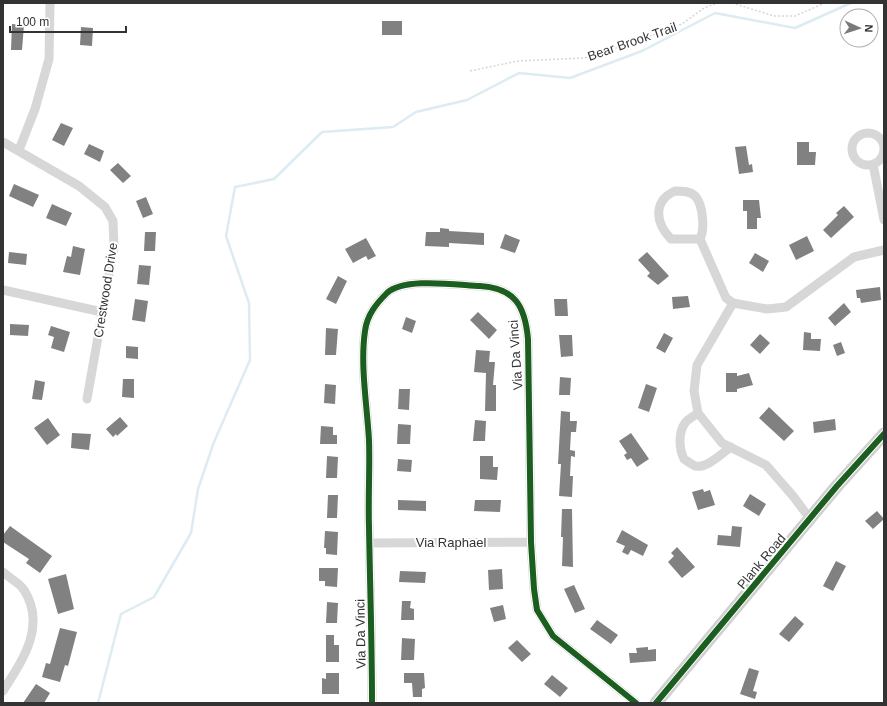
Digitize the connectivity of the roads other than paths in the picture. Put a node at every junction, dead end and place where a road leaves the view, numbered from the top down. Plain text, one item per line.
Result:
1 (50, 3) edge
2 (3, 142) edge
3 (18, 150) junction
4 (874, 164) dead end
5 (884, 220) edge
6 (700, 239) junction
7 (884, 250) edge
8 (3, 290) edge
9 (733, 303) junction
10 (102, 312) junction
11 (87, 400) dead end
12 (698, 413) junction
13 (884, 434) edge
14 (731, 447) junction
15 (811, 520) junction
16 (531, 542) junction
17 (370, 543) junction
18 (3, 572) edge
19 (3, 691) edge
20 (372, 703) edge
21 (636, 703) edge
22 (656, 703) edge

1 - 3 street
2 - 3 street, Crestwood Drive
3 - 10 street, Crestwood Drive
4 - 5 street
6 - 6 street
6 - 9 street
7 - 9 street
8 - 10 street
9 - 12 street
10 - 11 street, Crestwood Drive
12 - 14 street
12 - 14 street
13 - 15 street, Plank Road
14 - 15 street
15 - 22 street, Plank Road
16 - 17 street, Via Raphael
16 - 17 street, Via Da Vinci
16 - 21 street, Via Da Vinci
17 - 20 street, Via Da Vinci
18 - 19 street

